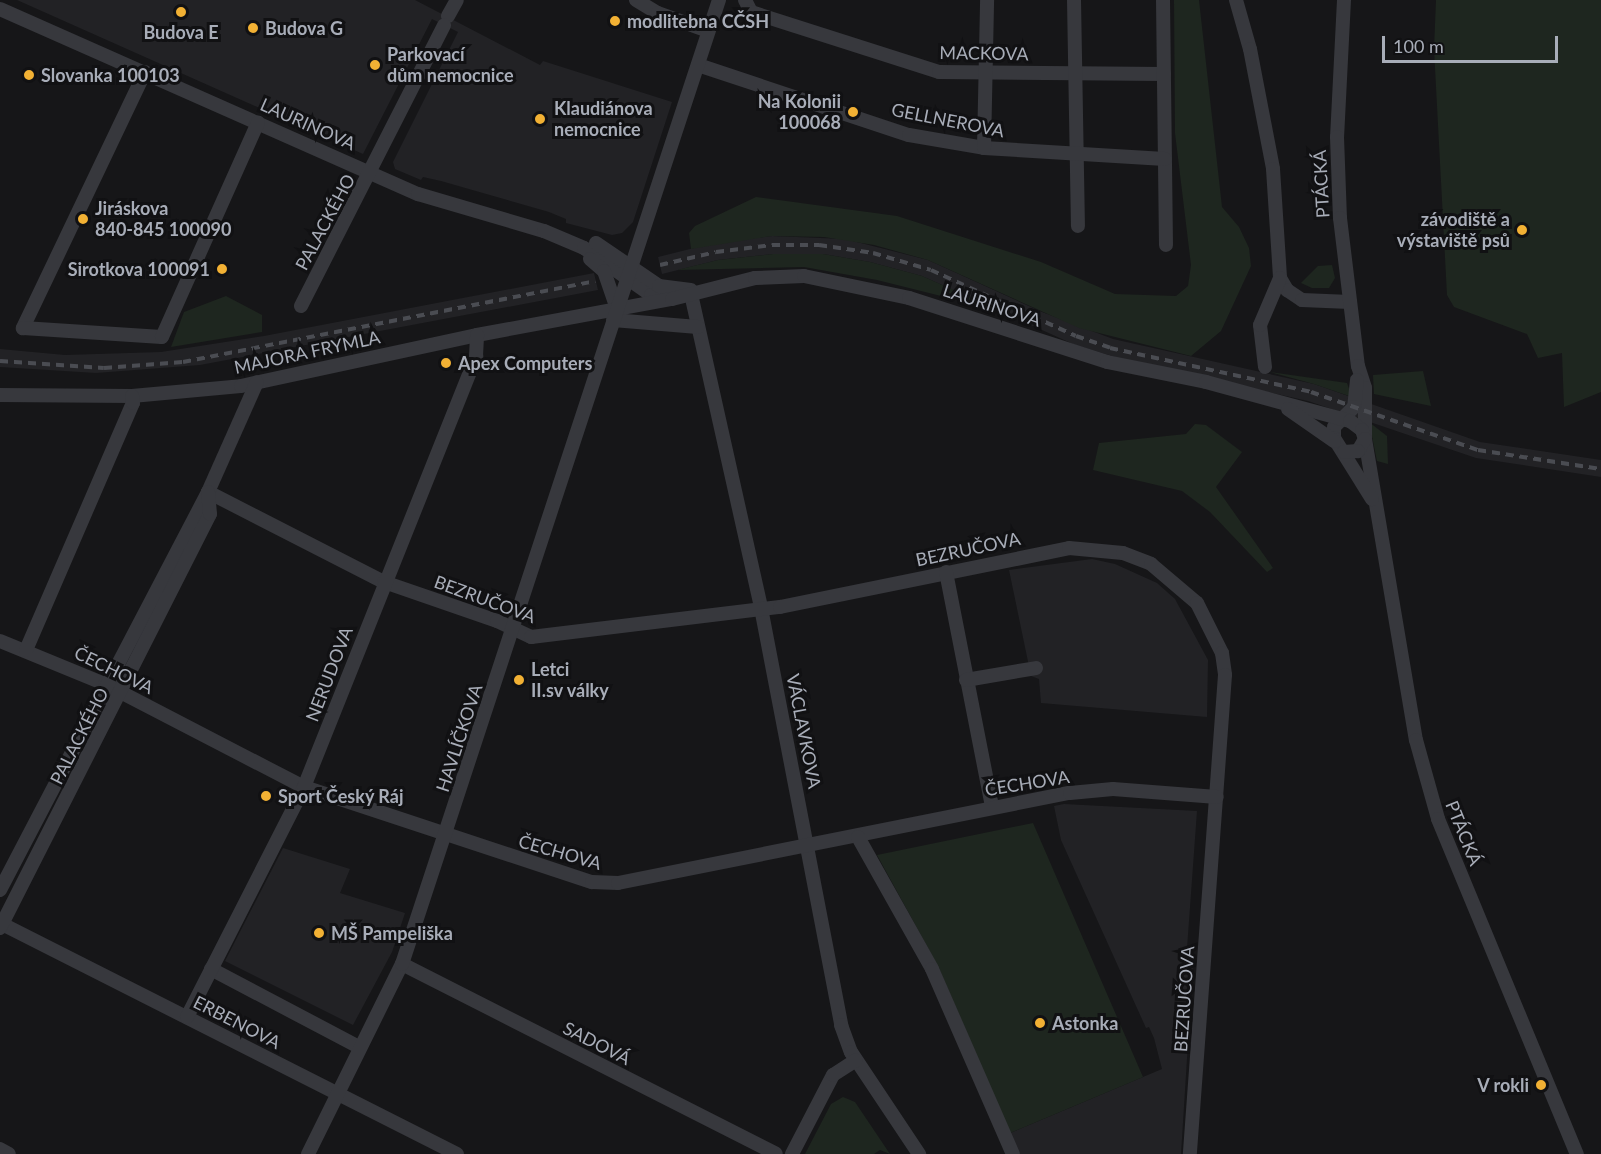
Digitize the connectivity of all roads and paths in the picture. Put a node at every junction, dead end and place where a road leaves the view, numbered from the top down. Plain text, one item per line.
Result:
1 (457, 0) edge
2 (636, 0) edge
3 (719, 0) edge
4 (745, 0) edge
5 (987, 0) edge
6 (1074, 0) edge
7 (1163, 0) edge
8 (1236, 0) edge
9 (1344, 0) edge
10 (0, 9) edge
11 (708, 31) junction
12 (698, 65) junction
13 (145, 72) junction
14 (987, 72) junction
15 (1075, 72) junction
16 (1164, 74) junction
17 (258, 122) junction
18 (984, 148) junction
19 (1076, 155) junction
20 (1165, 159) junction
21 (371, 173) junction
22 (1078, 226) dead end
23 (544, 231) junction
24 (562, 240) junction
25 (641, 240) junction
26 (596, 243) junction
27 (1166, 245) dead end
28 (629, 273) junction
29 (1280, 278) junction
30 (649, 281) junction
31 (708, 289) junction
32 (691, 294) junction
33 (672, 299) junction
34 (1350, 302) junction
35 (301, 306) dead end
36 (615, 314) junction
37 (698, 327) junction
38 (477, 335) junction
39 (1358, 366) junction
40 (1265, 367) dead end
41 (257, 382) junction
42 (0, 395) edge
43 (132, 396) junction
44 (1279, 403) junction
45 (1344, 420) junction
46 (1365, 439) junction
47 (1334, 441) junction
48 (1344, 452) junction
49 (208, 492) junction
50 (1378, 508) junction
51 (946, 572) junction
52 (384, 582) junction
53 (761, 608) junction
54 (513, 628) junction
55 (0, 641) edge
56 (26, 650) junction
57 (1036, 668) dead end
58 (966, 680) junction
59 (105, 684) junction
60 (121, 693) junction
61 (304, 787) junction
62 (49, 794) junction
63 (1217, 797) junction
64 (64, 804) junction
65 (992, 806) junction
66 (446, 834) junction
67 (858, 837) junction
68 (806, 843) junction
69 (0, 890) edge
70 (1, 925) edge
71 (402, 964) junction
72 (211, 969) junction
73 (187, 1017) junction
74 (359, 1047) junction
75 (856, 1060) junction
76 (337, 1093) junction
77 (0, 1149) edge
78 (9, 1154) edge
79 (308, 1154) edge
80 (457, 1154) edge
81 (776, 1154) edge
82 (792, 1154) edge
83 (919, 1154) edge
84 (1013, 1154) edge
85 (1190, 1154) edge
86 (1577, 1154) edge

1 - 21 street, PALACKÉHO
2 - 11 street
3 - 11 street
4 - 14 street, MACKOVA
5 - 14 street
6 - 15 street
7 - 16 street
8 - 29 street
9 - 34 street, PTÁCKÁ
10 - 13 street, LAURINOVA
11 - 12 street
12 - 18 street, GELLNEROVA
12 - 25 street
13 - 17 street, LAURINOVA
13 - 17 street
14 - 15 street, MACKOVA
14 - 18 street
15 - 16 street, MACKOVA
15 - 19 street
16 - 20 street
17 - 21 street, LAURINOVA
18 - 19 street, GELLNEROVA
19 - 20 street, GELLNEROVA
19 - 22 street
20 - 27 street
21 - 23 street, LAURINOVA
21 - 35 street, PALACKÉHO
23 - 24 street, LAURINOVA
23 - 26 street
24 - 28 street, LAURINOVA
24 - 36 street
25 - 26 street
25 - 28 street, HAVLÍČKOVA
25 - 30 street
26 - 28 street
28 - 30 street
28 - 33 street
28 - 36 street, HAVLÍČKOVA
29 - 34 street
29 - 40 street
30 - 31 street
31 - 32 street, LAURINOVA
31 - 44 street, LAURINOVA
32 - 33 street, LAURINOVA
32 - 37 street, VÁCLAVKOVA
33 - 36 street, MAJORA FRYMLA
34 - 39 street, PTÁCKÁ
36 - 37 street
36 - 38 street, MAJORA FRYMLA
36 - 54 street, HAVLÍČKOVA
37 - 53 street, VÁCLAVKOVA
38 - 41 street, MAJORA FRYMLA
38 - 52 street, NERUDOVA
39 - 45 street, PTÁCKÁ
39 - 46 street, PTÁCKÁ
41 - 43 street, MAJORA FRYMLA
41 - 49 street, PALACKÉHO
42 - 43 street, MAJORA FRYMLA
43 - 56 street
44 - 45 street, LAURINOVA
44 - 47 street, LAURINOVA
45 - 46 street
45 - 47 street
46 - 48 street
46 - 50 street, PTÁCKÁ
47 - 48 street
48 - 50 street, PTÁCKÁ
49 - 52 street, BEZRUČOVA
49 - 59 street, PALACKÉHO
49 - 60 street, PALACKÉHO
50 - 86 street, PTÁCKÁ
51 - 53 street, BEZRUČOVA
51 - 58 street
51 - 63 street, BEZRUČOVA
52 - 54 street, BEZRUČOVA
52 - 61 street, NERUDOVA
53 - 54 street, BEZRUČOVA
53 - 68 street, VÁCLAVKOVA
54 - 66 street, HAVLÍČKOVA
55 - 56 street, ČECHOVA
56 - 59 street, ČECHOVA
57 - 58 street
58 - 65 street
59 - 60 street, ČECHOVA
59 - 62 street, PALACKÉHO
60 - 61 street, ČECHOVA
60 - 64 street, PALACKÉHO
61 - 66 street, ČECHOVA
61 - 72 street, NERUDOVA
62 - 64 street
62 - 69 street, PALACKÉHO
63 - 65 street, ČECHOVA
63 - 85 street, BEZRUČOVA
64 - 70 street, PALACKÉHO
65 - 67 street, ČECHOVA
66 - 68 street, ČECHOVA
66 - 71 street, HAVLÍČKOVA
67 - 68 street, ČECHOVA
67 - 84 street
68 - 75 street, VÁCLAVKOVA
70 - 73 street, ERBENOVA
71 - 74 street, HAVLÍČKOVA
71 - 81 street, SADOVÁ
72 - 73 street, NERUDOVA
72 - 74 street
73 - 76 street, ERBENOVA
74 - 76 street, HAVLÍČKOVA
75 - 82 street
75 - 83 street, VÁCLAVKOVA
76 - 79 street, HAVLÍČKOVA
76 - 80 street, ERBENOVA
77 - 78 street

